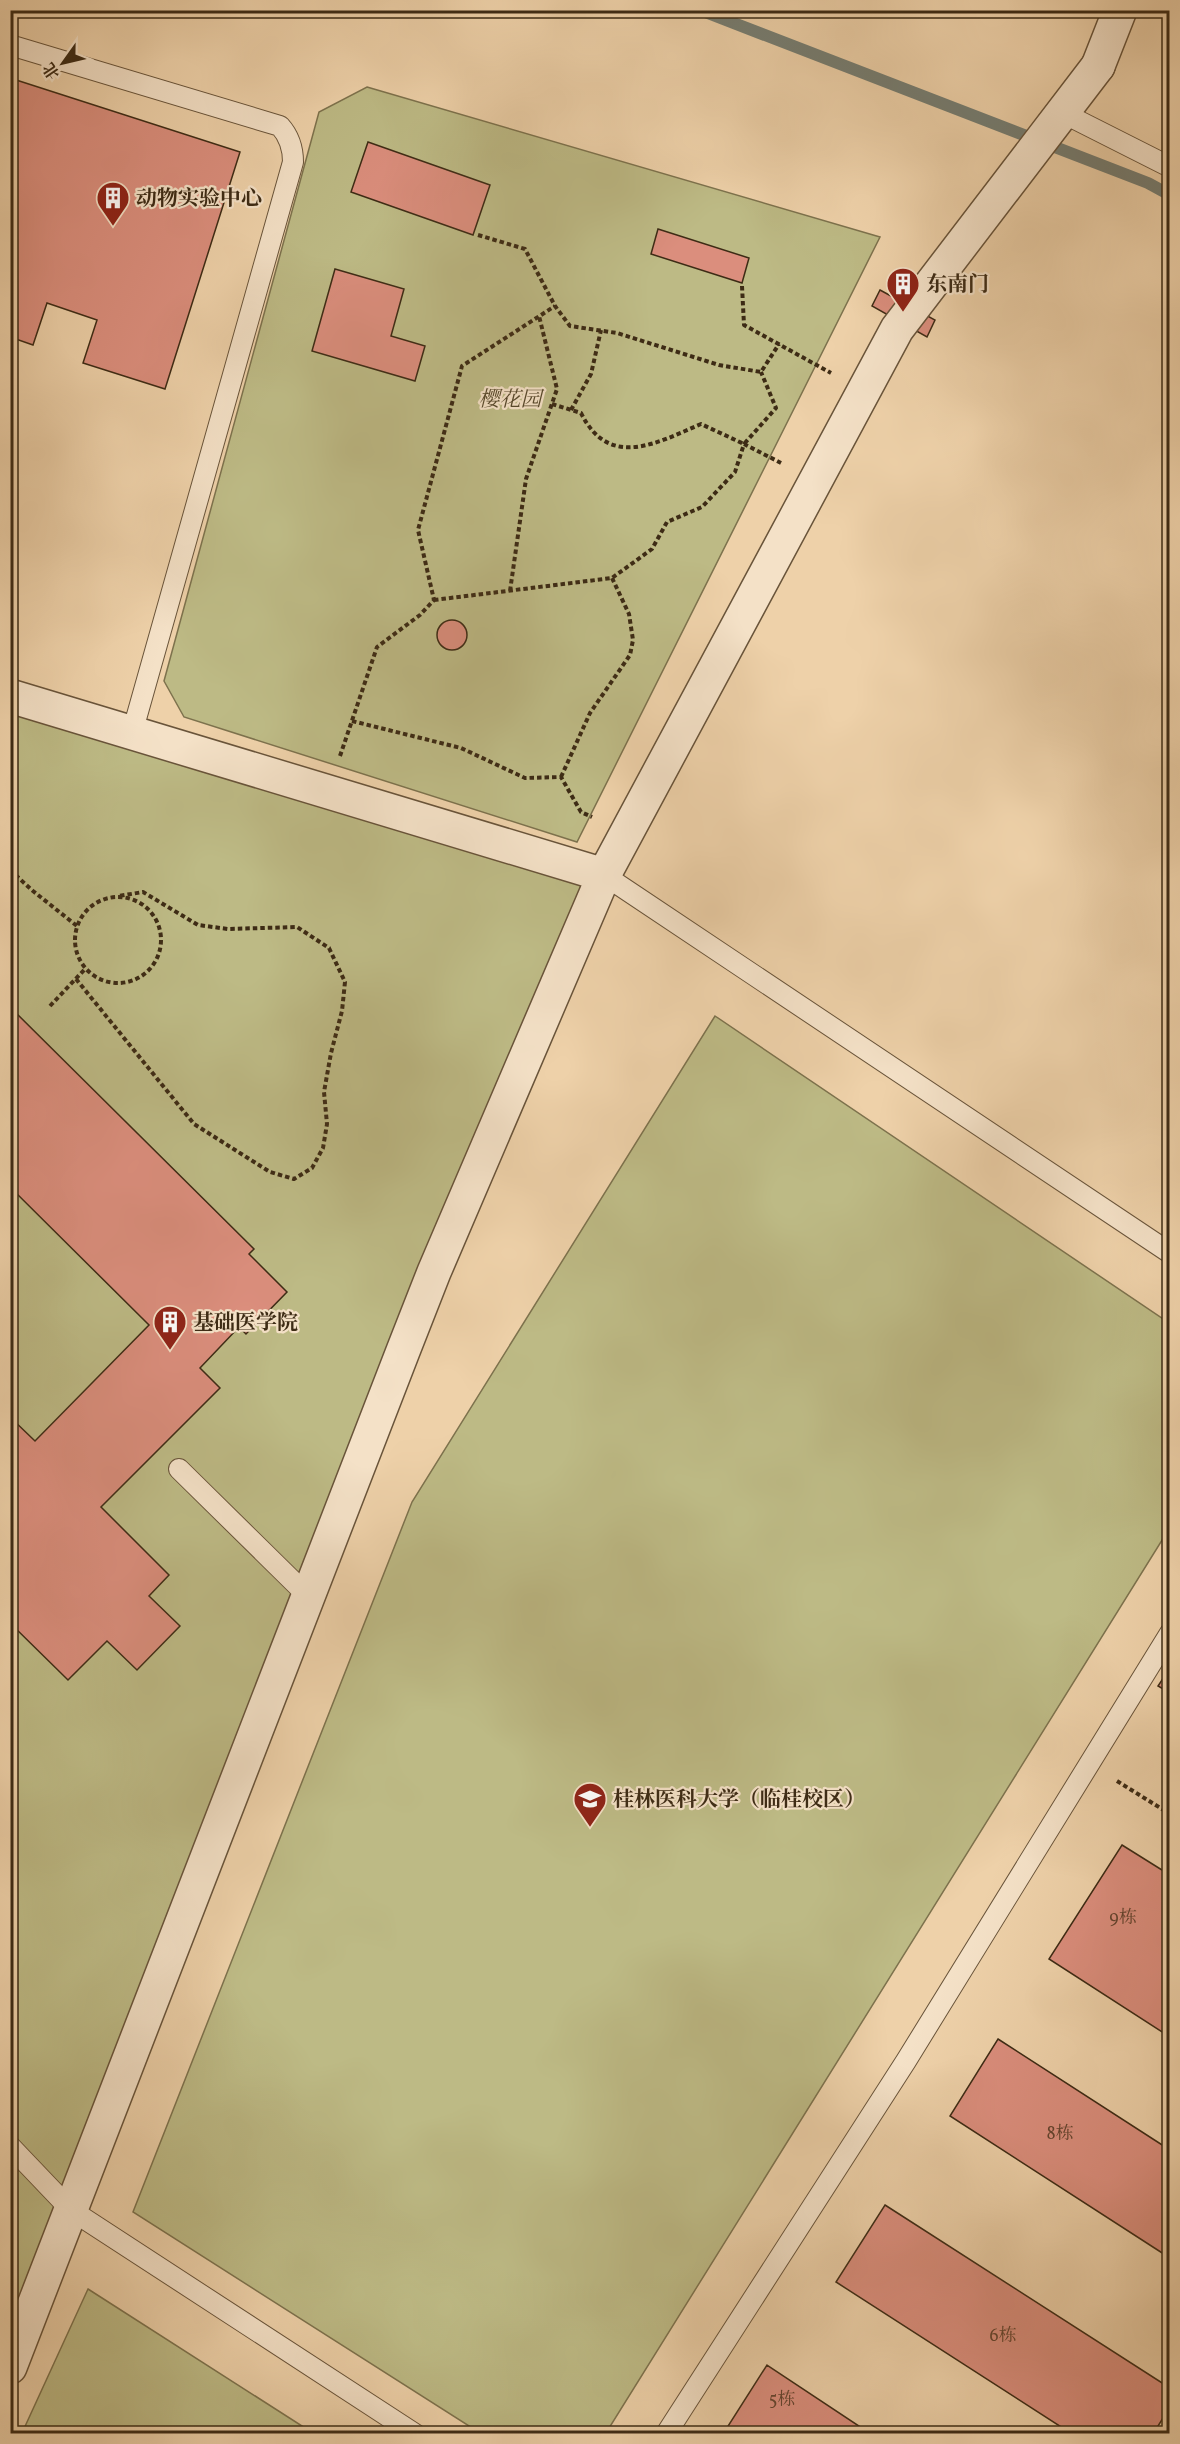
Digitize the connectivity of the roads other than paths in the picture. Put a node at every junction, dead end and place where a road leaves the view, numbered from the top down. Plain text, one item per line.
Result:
1 (1120, 10) edge
2 (10, 45) edge
3 (1057, 120) junction
4 (1170, 168) edge
5 (10, 696) edge
6 (132, 733) junction
7 (604, 875) junction
8 (1170, 1253) edge
9 (179, 1469) dead end
10 (309, 1596) junction
11 (1170, 1633) edge
12 (10, 2146) edge
13 (71, 2210) junction
14 (10, 2367) edge
15 (416, 2433) edge
16 (666, 2433) edge

1 - 3 street
2 - 6 lane
3 - 4 lane
3 - 7 street
5 - 6 street
6 - 7 street
7 - 8 lane
7 - 10 street
9 - 10 lane
10 - 13 street
11 - 16 lane
12 - 13 lane
13 - 14 street
13 - 15 lane

